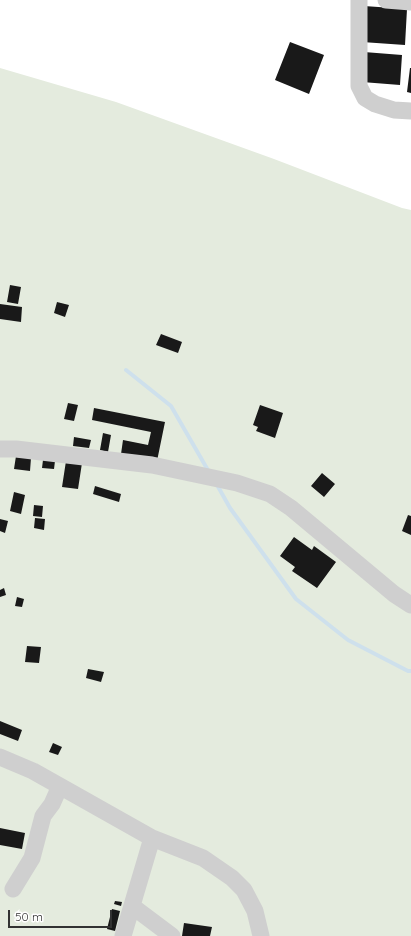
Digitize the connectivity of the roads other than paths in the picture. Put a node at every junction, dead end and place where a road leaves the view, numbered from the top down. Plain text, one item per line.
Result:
1 (359, 0) edge
2 (386, 0) edge
3 (411, 2) edge
4 (411, 111) edge
5 (0, 449) edge
6 (411, 605) edge
7 (0, 757) edge
8 (60, 786) junction
9 (152, 838) junction
10 (13, 889) dead end
11 (132, 906) junction
12 (123, 936) edge
13 (172, 936) edge
14 (261, 936) edge

1 - 4 street
2 - 3 street
5 - 6 street
7 - 8 street
8 - 9 street
8 - 10 street
9 - 11 street
9 - 14 street
11 - 12 street
11 - 13 street

